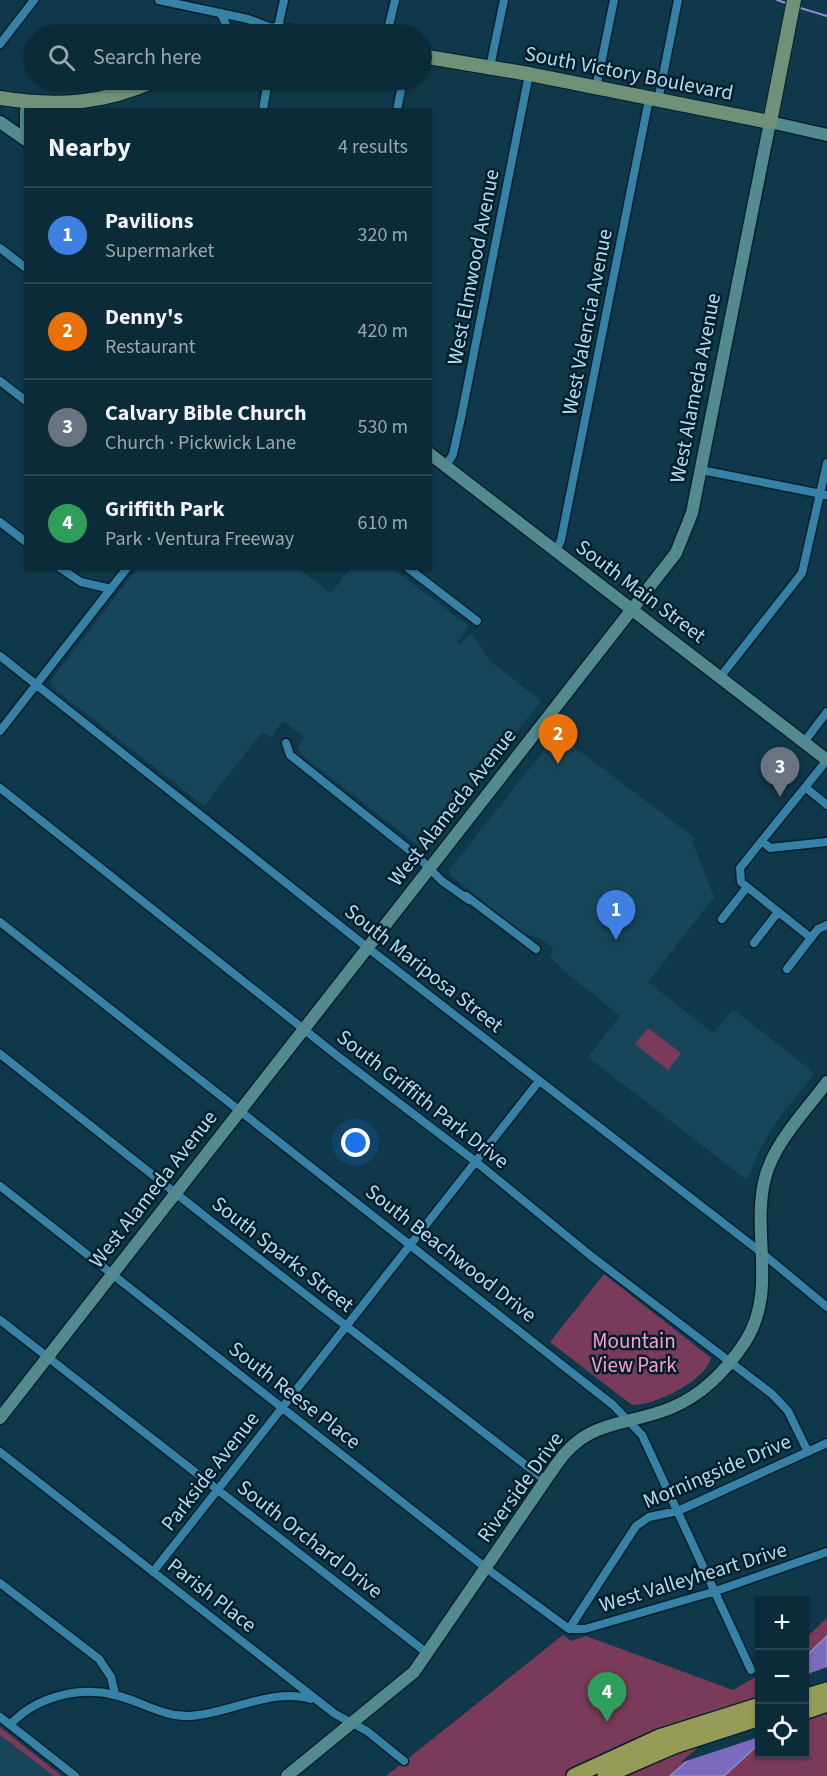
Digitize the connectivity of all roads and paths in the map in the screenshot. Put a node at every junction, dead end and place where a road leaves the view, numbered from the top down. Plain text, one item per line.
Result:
1 (34, 0) edge
2 (160, 0) edge
3 (284, 0) edge
4 (395, 0) edge
5 (504, 0) edge
6 (614, 0) edge
7 (678, 0) edge
8 (794, 0) edge
9 (221, 13) junction
10 (226, 24) edge
11 (253, 24) edge
12 (279, 24) edge
13 (389, 24) edge
14 (0, 44) edge
15 (432, 58) edge
16 (490, 68) junction
17 (529, 74) junction
18 (596, 88) junction
19 (126, 90) edge
20 (266, 90) edge
21 (401, 90) edge
22 (0, 98) edge
23 (654, 100) junction
24 (26, 107) edge
25 (263, 108) edge
26 (397, 108) edge
27 (0, 122) edge
28 (770, 122) junction
29 (827, 135) edge
30 (24, 139) edge
31 (0, 248) edge
32 (24, 266) edge
33 (0, 381) edge
34 (24, 399) edge
35 (432, 456) edge
36 (827, 463) edge
37 (446, 466) junction
38 (701, 470) junction
39 (824, 494) edge
40 (0, 522) edge
41 (24, 540) edge
42 (556, 552) junction
43 (63, 570) edge
44 (125, 570) edge
45 (411, 570) edge
46 (111, 589) junction
47 (633, 610) junction
48 (477, 621) dead end
49 (0, 656) edge
50 (721, 676) junction
51 (37, 684) junction
52 (827, 712) edge
53 (0, 731) edge
54 (804, 742) junction
55 (286, 743) dead end
56 (827, 760) edge
57 (805, 787) junction
58 (0, 788) edge
59 (827, 805) edge
60 (762, 841) junction
61 (827, 842) edge
62 (430, 868) junction
63 (747, 887) junction
64 (778, 912) junction
65 (722, 919) dead end
66 (0, 922) edge
67 (827, 925) edge
68 (811, 938) junction
69 (754, 943) dead end
70 (368, 948) junction
71 (536, 949) dead end
72 (787, 969) dead end
73 (304, 1029) junction
74 (0, 1054) edge
75 (539, 1081) junction
76 (827, 1082) edge
77 (240, 1111) junction
78 (475, 1161) junction
79 (0, 1186) edge
80 (176, 1193) junction
81 (410, 1245) junction
82 (762, 1253) junction
83 (112, 1276) junction
84 (827, 1307) edge
85 (0, 1320) edge
86 (347, 1326) junction
87 (47, 1357) junction
88 (731, 1361) junction
89 (282, 1408) junction
90 (0, 1418) edge
91 (627, 1419) junction
92 (827, 1443) edge
93 (0, 1452) edge
94 (808, 1452) junction
95 (545, 1480) junction
96 (218, 1489) junction
97 (678, 1511) junction
98 (827, 1552) edge
99 (486, 1568) junction
100 (153, 1572) junction
101 (0, 1583) edge
102 (716, 1592) junction
103 (569, 1629) junction
104 (427, 1653) junction
105 (751, 1670) dead end
106 (827, 1683) edge
107 (809, 1688) edge
108 (115, 1694) junction
109 (317, 1700) junction
110 (755, 1707) edge
111 (755, 1713) edge
112 (0, 1717) edge
113 (755, 1719) edge
114 (352, 1724) junction
115 (10, 1725) junction
116 (716, 1726) junction
117 (755, 1727) edge
118 (404, 1761) dead end
119 (75, 1776) edge
120 (287, 1776) edge
121 (574, 1776) edge
122 (594, 1776) edge
123 (605, 1776) edge
124 (622, 1776) edge

1 - 14 street
2 - 9 street
3 - 12 street
4 - 13 street
5 - 16 street
6 - 18 street
7 - 23 street, West Valencia Avenue
8 - 28 main road, West Alameda Avenue
9 - 10 street
9 - 11 street
15 - 16 main road, South Victory Boulevard
16 - 17 main road, South Victory Boulevard
17 - 18 main road, South Victory Boulevard
17 - 37 street, West Elmwood Avenue
18 - 23 main road, South Victory Boulevard
19 - 24 main road
20 - 25 street
21 - 26 street
22 - 24 main road
23 - 28 main road, South Victory Boulevard
23 - 42 street, West Valencia Avenue
27 - 30 main road
28 - 29 main road, South Victory Boulevard
28 - 38 main road, West Alameda Avenue
31 - 32 street
33 - 34 street
35 - 37 main road, South Main Street
36 - 39 street
37 - 42 main road, South Main Street
38 - 39 street
38 - 47 main road, West Alameda Avenue
39 - 50 street
40 - 41 street
42 - 47 main road, South Main Street
43 - 46 street
44 - 46 street
45 - 48 street
46 - 51 street
47 - 50 main road, South Main Street
47 - 62 main road, West Alameda Avenue
49 - 51 street, South Mariposa Street
50 - 54 main road, South Main Street
51 - 53 street
51 - 70 street, South Mariposa Street
52 - 54 street
54 - 56 main road, South Main Street
55 - 62 street
56 - 57 street
57 - 59 street
57 - 60 street
58 - 73 street, South Griffith Park Drive
60 - 61 street
60 - 63 street
62 - 70 main road, West Alameda Avenue
62 - 71 street
63 - 64 street
63 - 65 street
64 - 68 street
64 - 69 street
66 - 77 street, South Beachwood Drive
67 - 68 street
68 - 72 street
70 - 73 main road, West Alameda Avenue
70 - 75 street, South Mariposa Street
73 - 77 main road, West Alameda Avenue
73 - 78 street, South Griffith Park Drive
74 - 80 street, South Sparks Street
75 - 78 street, Parkside Avenue
75 - 82 street, South Mariposa Street
76 - 82 main road, Riverside Drive
77 - 80 main road, West Alameda Avenue
77 - 81 street, South Beachwood Drive
78 - 81 street, Parkside Avenue
78 - 88 street, South Griffith Park Drive
79 - 83 street, South Reese Place
80 - 83 main road, West Alameda Avenue
80 - 86 street, South Sparks Street
81 - 86 street, Parkside Avenue
81 - 91 street, South Beachwood Drive
82 - 84 street, South Mariposa Street
82 - 88 main road, Riverside Drive
83 - 87 main road, West Alameda Avenue
83 - 89 street, South Reese Place
85 - 87 street, South Orchard Drive
86 - 89 street, Parkside Avenue
86 - 95 street, South Sparks Street
87 - 90 main road, West Alameda Avenue
87 - 96 street, South Orchard Drive
88 - 91 main road, Riverside Drive
88 - 94 street, South Griffith Park Drive
89 - 96 street, Parkside Avenue
89 - 99 street, South Reese Place
91 - 95 main road, Riverside Drive
91 - 97 street, South Beachwood Drive
92 - 94 street, Morningside Drive
93 - 100 street, Parish Place
94 - 97 street, Morningside Drive
95 - 99 main road, Riverside Drive
96 - 100 street, Parkside Avenue
96 - 104 street, South Orchard Drive
97 - 102 street, South Beachwood Drive
97 - 103 street, Morningside Drive
98 - 102 street, West Valleyheart Drive
99 - 103 street, South Reese Place
99 - 104 main road, Riverside Drive
100 - 109 street, Parish Place
101 - 108 street
102 - 103 street, West Valleyheart Drive
102 - 105 street, South Beachwood Drive
104 - 114 main road, Riverside Drive
106 - 107 highway
108 - 109 street
108 - 115 street
109 - 114 street, Parish Place
110 - 116 highway
111 - 116 highway
112 - 115 street
113 - 116 highway
114 - 118 street, Parish Place
114 - 120 main road, Riverside Drive
115 - 119 street
116 - 121 highway
116 - 122 highway
116 - 123 highway
117 - 124 highway

